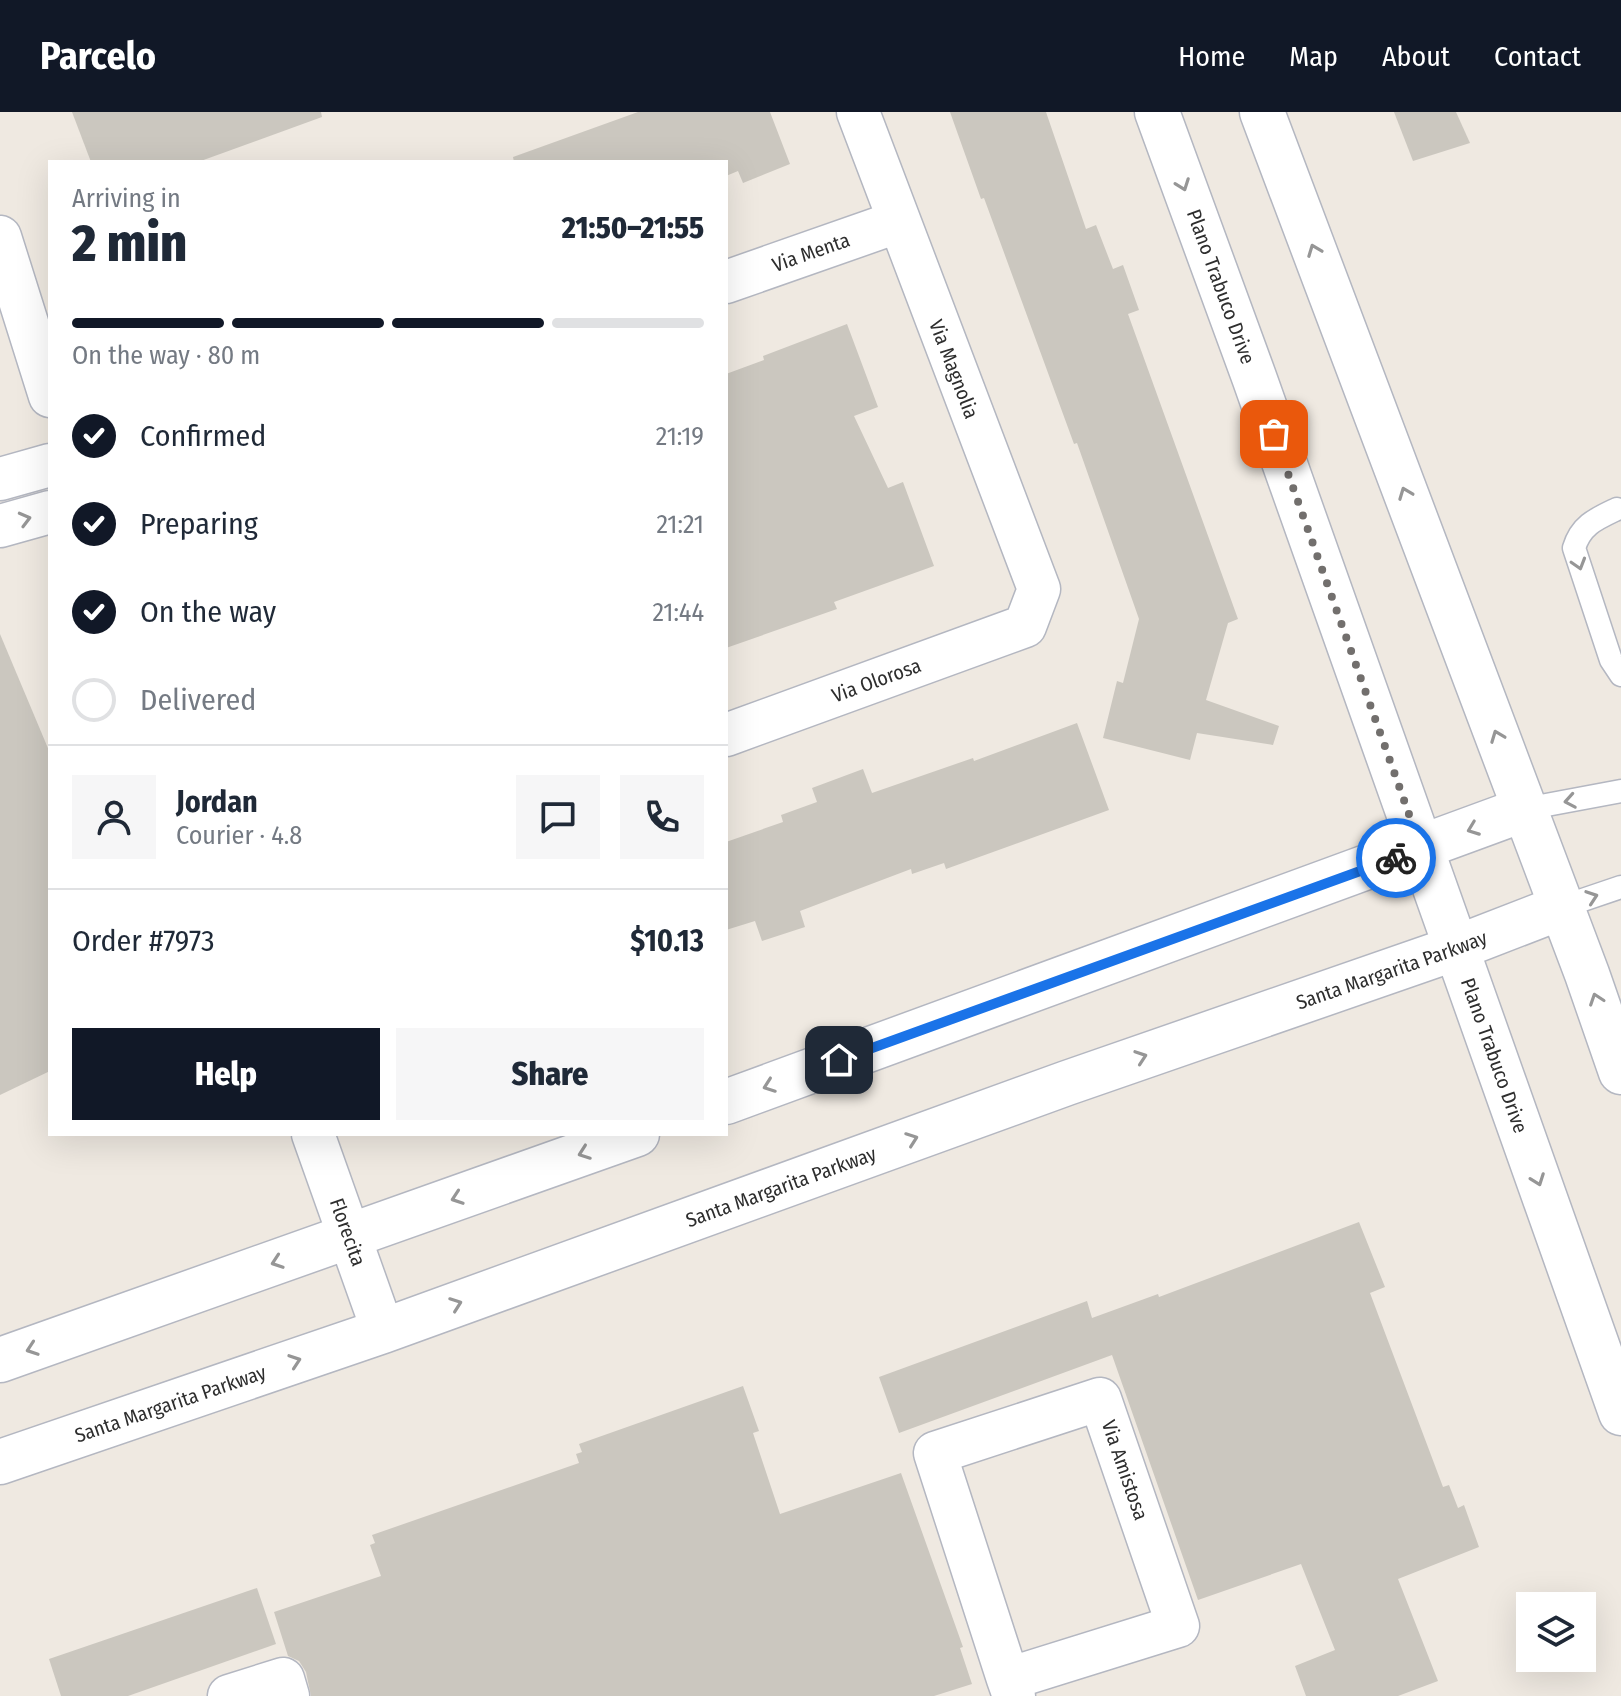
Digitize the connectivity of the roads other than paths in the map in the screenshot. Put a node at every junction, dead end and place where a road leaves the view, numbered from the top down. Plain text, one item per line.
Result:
1 (858, 112) edge
2 (1157, 112) edge
3 (1262, 112) edge
4 (897, 222) junction
5 (0, 237) edge
6 (728, 281) edge
7 (48, 390) edge
8 (48, 466) edge
9 (0, 479) edge
10 (1617, 509) dead end
11 (48, 513) edge
12 (0, 526) edge
13 (1025, 626) joint
14 (1621, 675) edge
15 (728, 734) edge
16 (1621, 791) edge
17 (1525, 809) junction
18 (1421, 848) junction
19 (1621, 887) edge
20 (1562, 907) junction
21 (1456, 948) junction
22 (1621, 1072) edge
23 (728, 1101) edge
24 (314, 1136) edge
25 (631, 1136) edge
26 (351, 1236) junction
27 (383, 1331) junction
28 (0, 1360) edge
29 (1621, 1413) edge
30 (0, 1462) edge
31 (1011, 1687) edge
32 (229, 1696) edge
33 (288, 1696) edge

1 - 4 street, Via Magnolia
2 -> 18 main road, Plano Trabuco Drive
17 -> 3 main road
4 - 6 street, Via Menta
4 - 13 street, Via Magnolia
5 - 7 street
8 - 9 street
10 -> 14 lane
12 -> 11 street
13 - 15 street, Via Olorosa
16 -> 17 lane
17 -> 18 main road
17 - 20 main road
18 - 21 main road, Plano Trabuco Drive
18 -> 23 main road
20 -> 19 lane
20 - 21 main road, Santa Margarita Parkway
22 -> 20 main road
27 -> 21 main road, Santa Margarita Parkway
21 -> 29 main road, Plano Trabuco Drive
24 - 26 street, Florecita
25 -> 26 main road
26 - 27 street, Florecita
26 -> 28 main road
30 -> 27 main road, Santa Margarita Parkway
31 - 31 street, Via Amistosa
32 - 33 street

